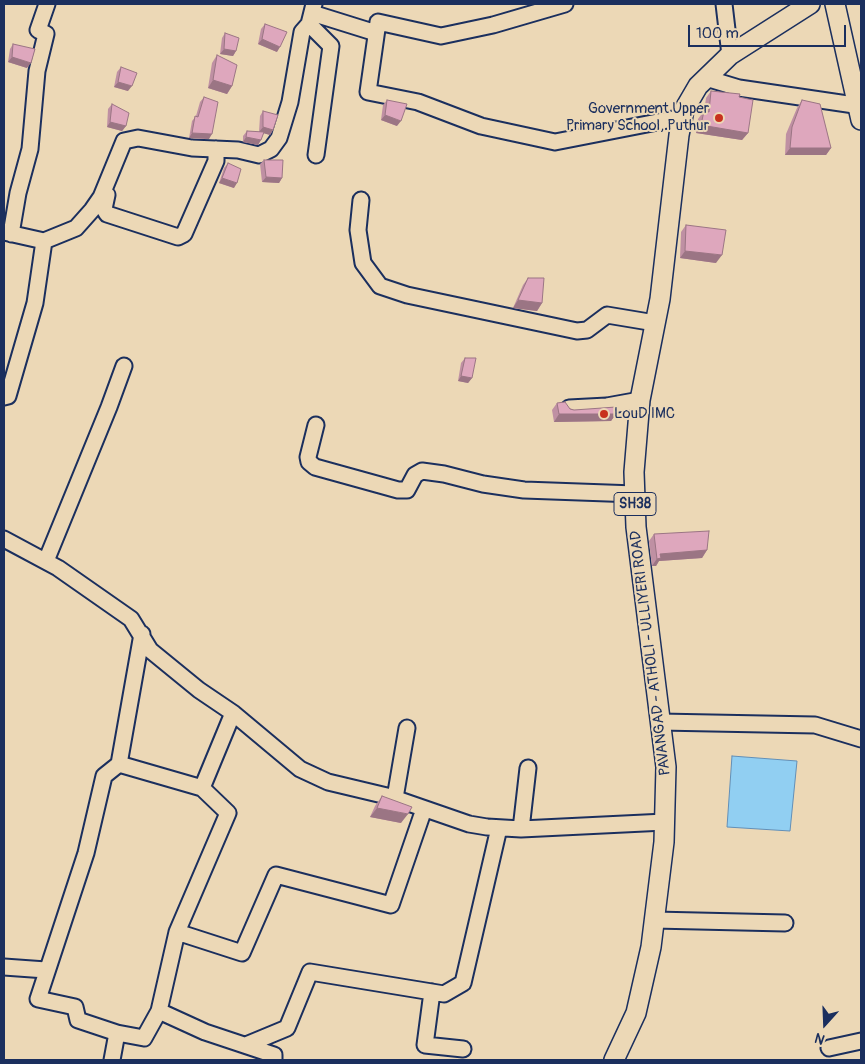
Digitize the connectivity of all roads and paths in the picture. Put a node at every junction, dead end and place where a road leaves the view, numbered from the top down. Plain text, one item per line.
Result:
1 (47, 4) edge
2 (565, 4) edge
3 (724, 4) edge
4 (810, 4) edge
5 (835, 4) edge
6 (312, 14) edge
7 (376, 33) junction
8 (730, 55) junction
9 (706, 78) junction
10 (860, 111) edge
11 (683, 117) junction
12 (216, 149) junction
13 (316, 155) dead end
14 (103, 193) junction
15 (361, 200) dead end
16 (8, 233) edge
17 (44, 241) junction
18 (656, 323) junction
19 (124, 366) dead end
20 (4, 397) edge
21 (640, 400) junction
22 (569, 408) edge
23 (316, 425) dead end
24 (635, 494) junction
25 (4, 539) edge
26 (46, 561) junction
27 (142, 634) junction
28 (233, 713) junction
29 (660, 722) junction
30 (407, 728) dead end
31 (861, 739) edge
32 (119, 764) junction
33 (528, 768) dead end
34 (202, 788) junction
35 (395, 798) junction
36 (424, 809) junction
37 (665, 822) junction
38 (499, 828) junction
39 (521, 829) junction
40 (654, 920) junction
41 (785, 923) dead end
42 (177, 932) junction
43 (4, 967) edge
44 (46, 970) junction
45 (432, 992) junction
46 (158, 1011) junction
47 (117, 1033) junction
48 (861, 1040) edge
49 (246, 1045) junction
50 (829, 1048) dead end
51 (463, 1049) dead end
52 (112, 1060) edge
53 (274, 1060) edge
54 (614, 1060) edge

1 - 16 street
2 - 7 street
3 - 8 street
4 - 8 main road, PAVANGAD - ATHOLI - ULLIYERI ROAD / SH38
5 - 10 main road
6 - 7 street
6 - 12 street
6 - 13 street
7 - 11 street
8 - 9 main road, PAVANGAD - ATHOLI - ULLIYERI ROAD / SH38
9 - 10 street
9 - 11 main road, PAVANGAD - ATHOLI - ULLIYERI ROAD / SH38
11 - 18 main road, PAVANGAD - ATHOLI - ULLIYERI ROAD / SH38
12 - 14 street
12 - 14 street
14 - 17 street
15 - 18 street
16 - 17 street
17 - 20 street
18 - 21 main road, PAVANGAD - ATHOLI - ULLIYERI ROAD / SH38
19 - 26 street
21 - 22 street
21 - 24 main road, PAVANGAD - ATHOLI - ULLIYERI ROAD / SH38
23 - 24 street
24 - 29 main road, PAVANGAD - ATHOLI - ULLIYERI ROAD / SH38
25 - 26 street
26 - 27 street
27 - 28 street
27 - 32 street
28 - 34 street
28 - 35 street
29 - 31 street
29 - 37 main road, PAVANGAD - ATHOLI - ULLIYERI ROAD / SH38
30 - 35 street
32 - 34 street
32 - 44 street
33 - 39 street
34 - 42 street
35 - 36 street
36 - 38 street
36 - 42 street
37 - 39 street
37 - 40 main road, PAVANGAD - ATHOLI - ULLIYERI ROAD / SH38
38 - 39 street
38 - 45 street
40 - 41 street
40 - 54 main road, PAVANGAD - ATHOLI - ULLIYERI ROAD / SH38
42 - 46 street
43 - 44 street
44 - 47 street
45 - 49 street
45 - 51 street
46 - 47 street
46 - 49 street
47 - 52 street
48 - 50 street
49 - 53 street

